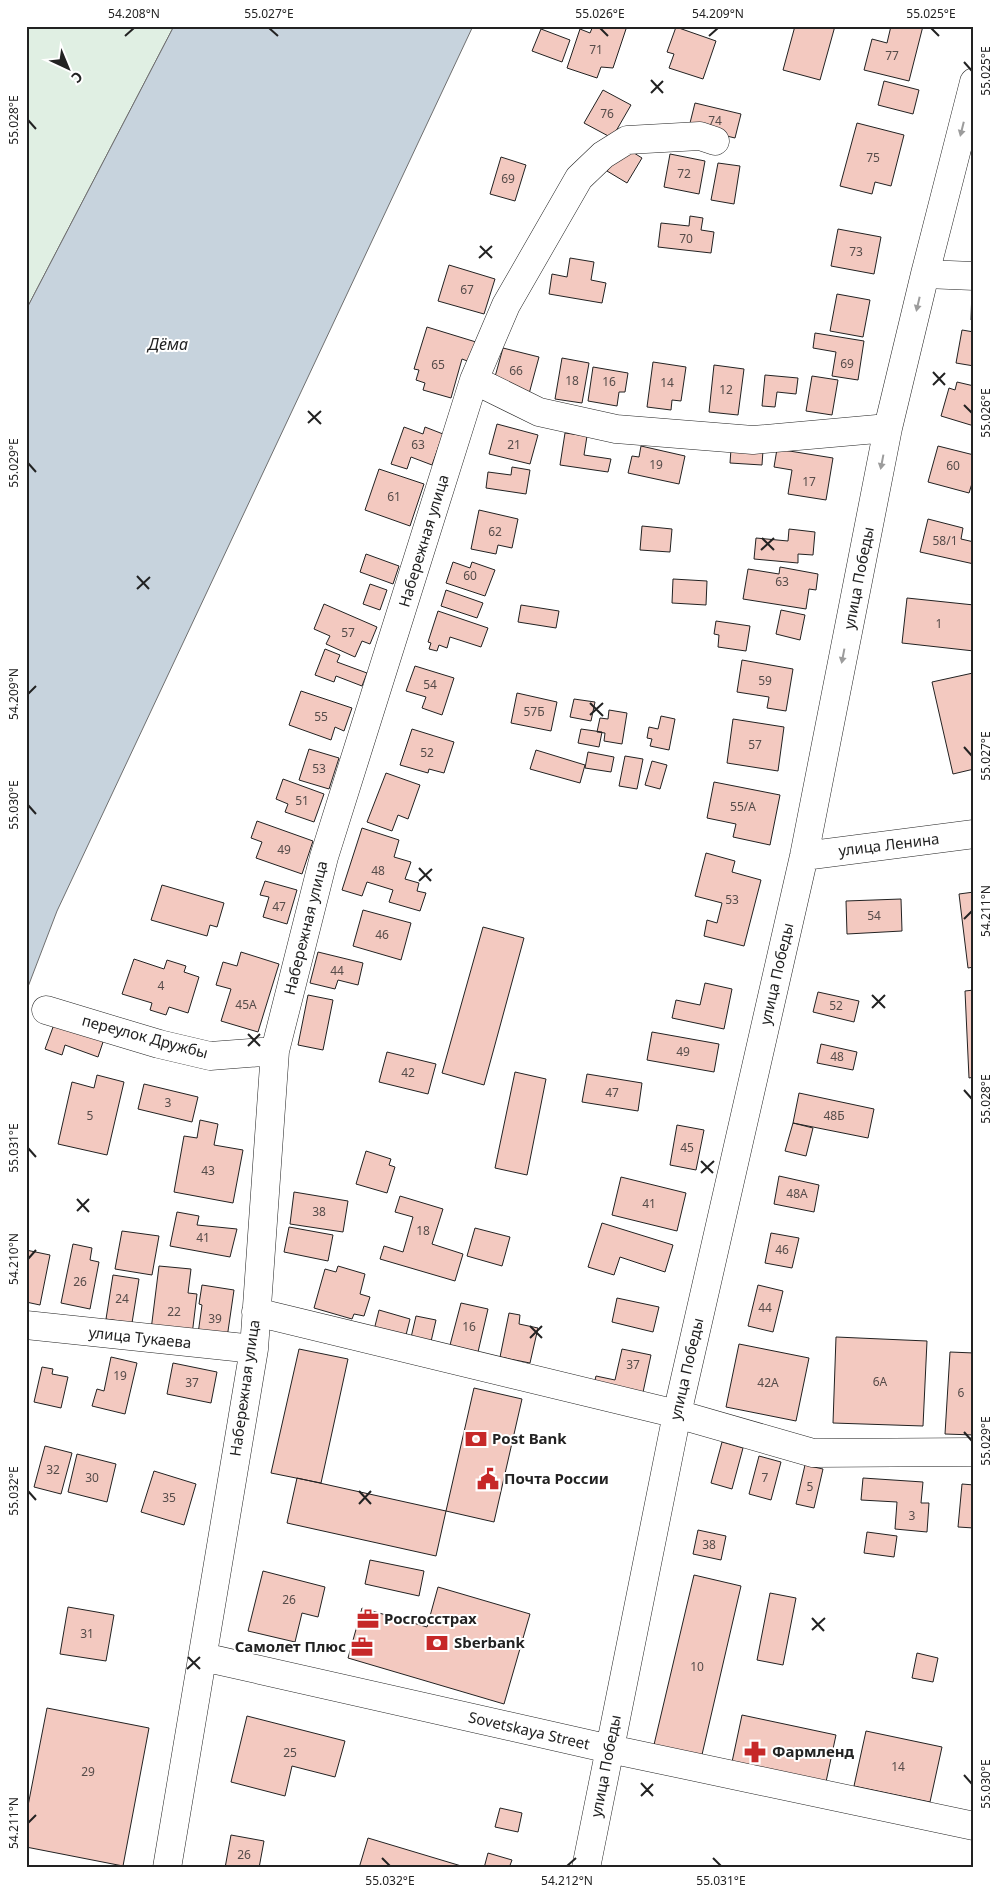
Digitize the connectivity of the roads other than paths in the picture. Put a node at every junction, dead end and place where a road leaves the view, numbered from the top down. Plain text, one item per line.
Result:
1 (974, 82) edge
2 (715, 141) dead end
3 (924, 274) junction
4 (974, 276) edge
5 (474, 380) junction
6 (888, 428) junction
7 (974, 834) edge
8 (804, 856) junction
9 (46, 1010) dead end
10 (275, 1052) junction
11 (256, 1312) junction
12 (26, 1325) edge
13 (254, 1349) junction
14 (677, 1414) junction
15 (974, 1452) edge
16 (203, 1657) junction
17 (610, 1749) junction
18 (974, 1826) edge
19 (167, 1868) edge
20 (586, 1868) edge

1 -> 3 street, улица Победы
2 - 5 street, Набережная улица
3 - 4 street
3 -> 6 street, улица Победы
5 - 6 street
5 - 10 street, Набережная улица
6 -> 8 street, улица Победы
7 - 8 street, улица Ленина
8 - 14 street, улица Победы
9 - 10 street, переулок Дружбы
10 - 11 street, Набережная улица
11 - 13 street, Набережная улица
11 - 14 street
12 - 13 street, улица Тукаева
13 - 16 street, Набережная улица
14 - 15 street
14 - 17 street, улица Победы
16 - 17 street, Sovetskaya Street
16 - 19 street, Набережная улица
17 - 18 street, Sovetskaya Street
17 - 20 street, улица Победы

